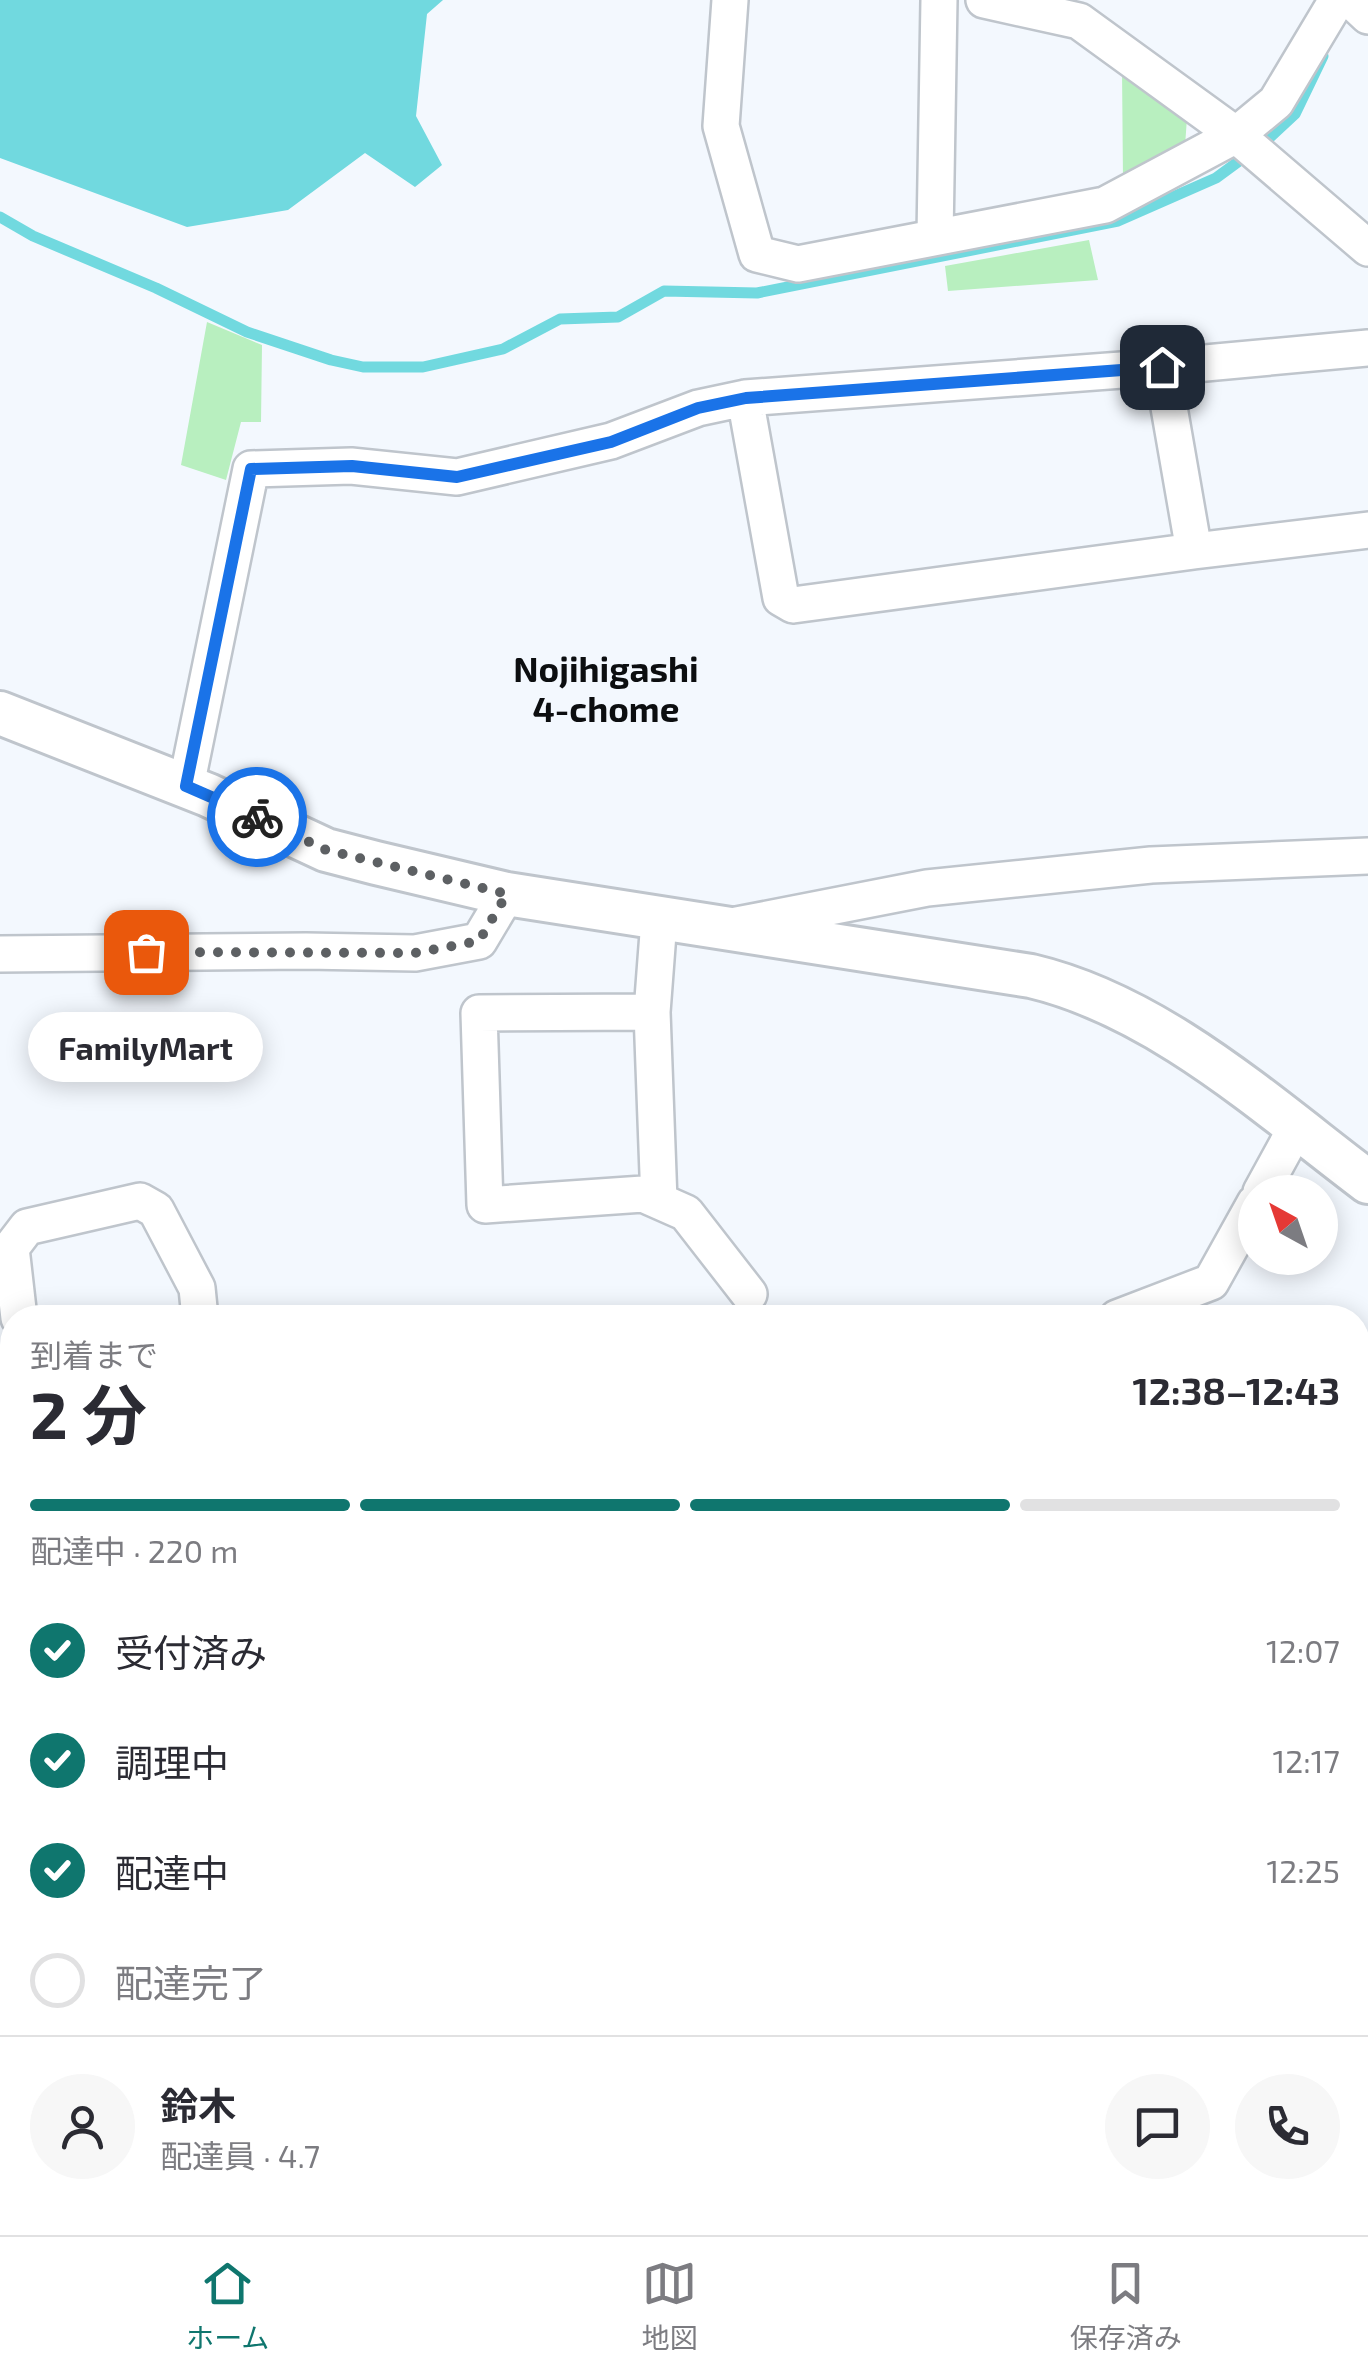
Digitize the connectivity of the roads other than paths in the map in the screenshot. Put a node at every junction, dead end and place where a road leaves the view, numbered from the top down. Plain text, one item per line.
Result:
1 (730, 0) edge
2 (939, 0) edge
3 (984, 0) edge
4 (1337, 0) edge
5 (1351, 0) edge
6 (1368, 16) edge
7 (1236, 135) junction
8 (935, 236) junction
9 (1368, 248) edge
10 (1368, 348) edge
11 (1162, 367) junction
12 (746, 398) junction
13 (1368, 530) edge
14 (1194, 551) junction
15 (0, 713) edge
16 (186, 786) junction
17 (1368, 856) edge
18 (507, 894) junction
19 (660, 920) junction
20 (716, 929) junction
21 (0, 954) edge
22 (652, 1012) junction
23 (1296, 1128) junction
24 (1270, 1175) edge
25 (1368, 1182) edge
26 (659, 1201) junction
27 (1238, 1234) edge
28 (750, 1294) dead end
29 (18, 1305) edge
30 (199, 1305) edge
31 (1151, 1305) edge

1 - 8 street
2 - 8 street
3 - 7 street
4 - 7 street
5 - 6 street
7 - 8 street
7 - 9 street
10 - 11 street
11 - 12 street
11 - 14 street
12 - 14 street
12 - 16 street
13 - 14 street
15 - 16 street
16 - 18 street
17 - 20 street
18 - 19 street
18 - 21 street
19 - 20 street
19 - 22 street
20 - 23 street
22 - 26 street
22 - 26 street
23 - 24 street
23 - 25 street
26 - 28 street
27 - 31 street
29 - 30 street

